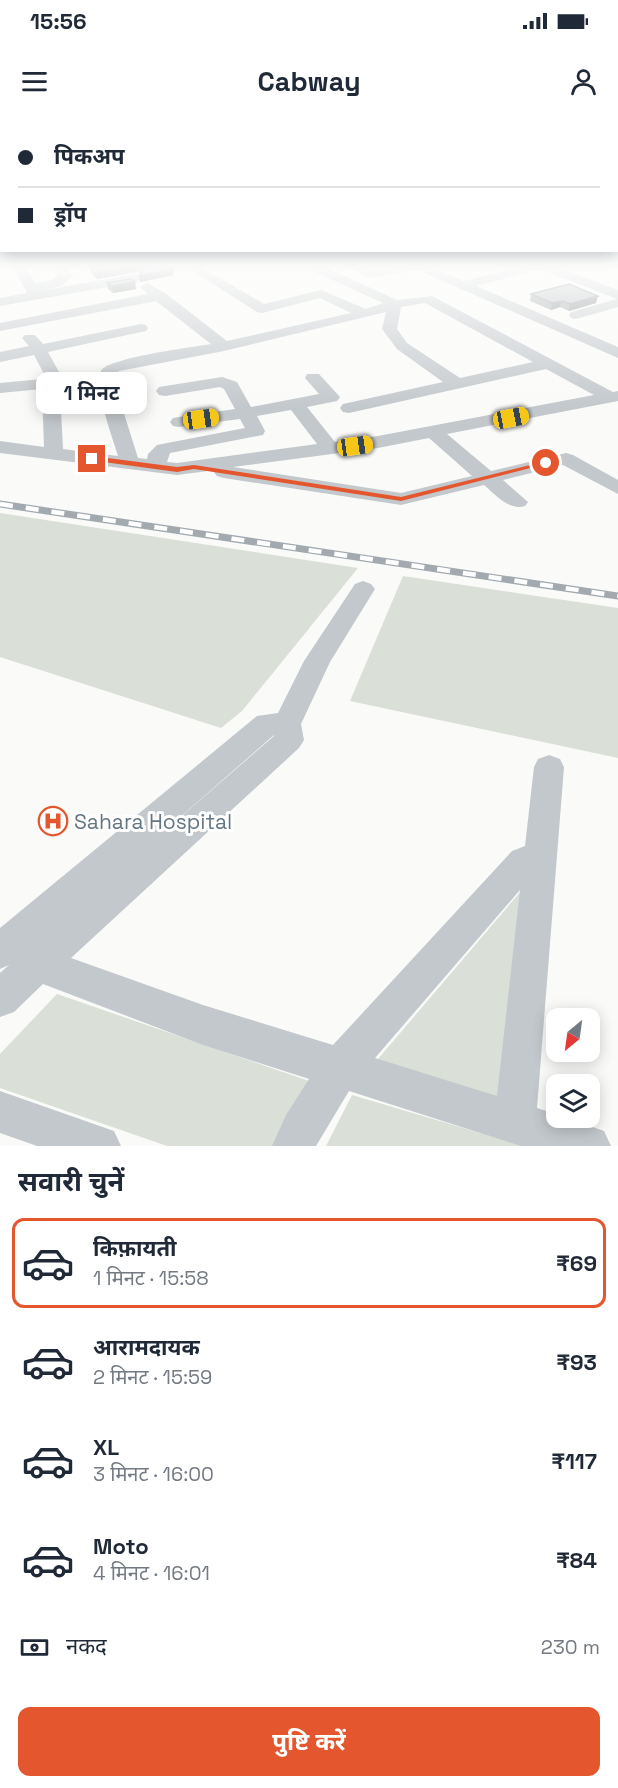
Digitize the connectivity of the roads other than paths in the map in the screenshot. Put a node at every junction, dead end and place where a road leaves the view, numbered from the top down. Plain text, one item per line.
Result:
1 (74, 313) edge
2 (182, 313) edge
3 (368, 313) edge
4 (393, 313) edge
5 (453, 313) edge
6 (527, 313) edge
7 (583, 313) edge
8 (365, 314) joint
9 (576, 315) dead end
10 (18, 324) junction
11 (0, 327) edge
12 (141, 328) dead end
13 (224, 346) junction
14 (39, 349) junction
15 (618, 353) edge
16 (0, 357) edge
17 (548, 364) junction
18 (313, 378) dead end
19 (51, 382) junction
20 (457, 384) junction
21 (0, 388) edge
22 (165, 391) dead end
23 (614, 396) edge
24 (295, 404) junction
25 (349, 408) dead end
26 (246, 413) junction
27 (179, 422) dead end
28 (434, 432) junction
29 (0, 447) edge
30 (331, 449) junction
31 (54, 454) junction
32 (130, 464) junction
33 (156, 467) junction
34 (194, 467) junction
35 (488, 477) junction
36 (615, 483) edge
37 (518, 502) dead end
38 (363, 589) dead end
39 (549, 767) dead end
40 (540, 864) junction
41 (16, 952) edge
42 (0, 998) edge
43 (340, 1068) junction
44 (0, 1112) edge
45 (515, 1123) junction
46 (99, 1146) edge
47 (294, 1146) edge
48 (588, 1146) edge

1 - 10 street
2 - 13 street
3 - 8 street
4 - 20 street
5 - 17 street
6 - 15 street
7 - 9 street
8 - 13 street
10 - 11 street
10 - 14 street
12 - 14 street
13 - 32 street
14 - 16 street
14 - 19 street
17 - 20 street
17 - 23 street
18 - 24 street
19 - 21 street
19 - 31 street
20 - 25 street
22 - 26 street
23 - 28 street
24 - 26 street
24 - 30 street
26 - 27 street
26 - 33 street
28 - 30 street
28 - 35 street
29 - 31 street
30 - 34 street
31 - 32 street
32 - 33 street
33 - 34 street
34 - 35 street
35 - 36 street
35 - 37 street
38 - 41 street
39 - 40 street
40 - 43 street
40 - 45 street
41 - 42 street
41 - 43 street
43 - 45 street
43 - 47 street
44 - 46 street
45 - 48 street

